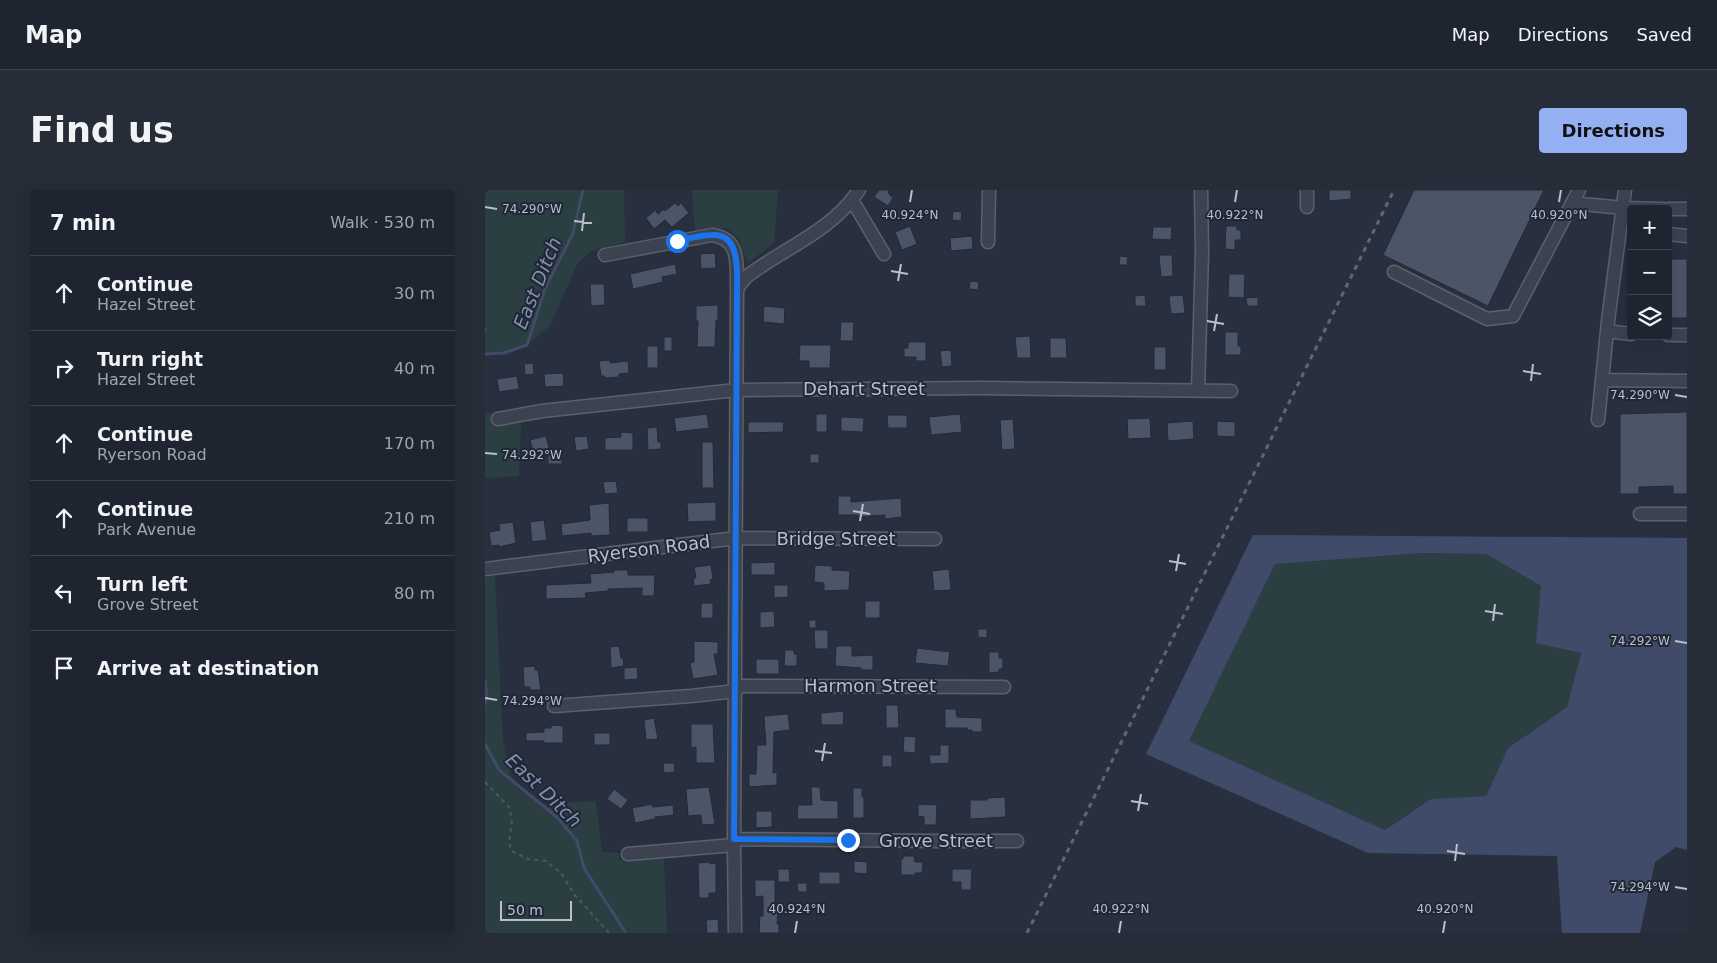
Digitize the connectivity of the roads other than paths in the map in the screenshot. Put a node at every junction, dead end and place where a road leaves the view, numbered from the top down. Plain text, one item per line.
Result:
1 (989, 190) edge
2 (1201, 190) edge
3 (1307, 190) edge
4 (1579, 190) edge
5 (1625, 190) edge
6 (855, 195) edge
7 (1573, 203) junction
8 (1307, 207) dead end
9 (1623, 208) junction
10 (1627, 208) edge
11 (1672, 209) edge
12 (1687, 209) edge
13 (1625, 229) edge
14 (1672, 234) edge
15 (1687, 236) edge
16 (988, 242) dead end
17 (605, 254) dead end
18 (884, 254) dead end
19 (1395, 272) dead end
20 (737, 292) junction
21 (1607, 331) junction
22 (1627, 334) edge
23 (1672, 335) edge
24 (1687, 335) edge
25 (1602, 380) junction
26 (1687, 381) edge
27 (736, 390) junction
28 (1198, 390) junction
29 (1231, 391) dead end
30 (498, 419) dead end
31 (1597, 420) dead end
32 (1640, 514) dead end
33 (1687, 514) edge
34 (736, 538) junction
35 (935, 539) dead end
36 (485, 569) edge
37 (1004, 687) dead end
38 (736, 688) junction
39 (554, 706) dead end
40 (1017, 840) dead end
41 (734, 842) junction
42 (628, 854) dead end
43 (735, 933) edge

1 - 16 street
2 - 28 street
3 - 8 street
4 - 7 street
5 - 9 street
6 - 18 street
6 - 20 street
7 - 9 street
7 - 19 street
9 - 10 street
9 - 13 street
11 - 12 street
13 - 21 street
14 - 15 street
17 - 20 street, Ryerson Road
20 - 27 street, Ryerson Road
21 - 22 street
21 - 25 street
23 - 24 street
25 - 26 street
25 - 31 street
27 - 28 street, Dehart Street
27 - 30 street, Dehart Street
27 - 34 street, Ryerson Road
28 - 29 street, Dehart Street
32 - 33 street
34 - 35 street, Bridge Street
34 - 36 street, Ryerson Road
34 - 38 street
37 - 38 street, Harmon Street
38 - 39 street, Harmon Street
38 - 41 street
40 - 41 street, Grove Street
41 - 42 street, Grove Street
41 - 43 street

